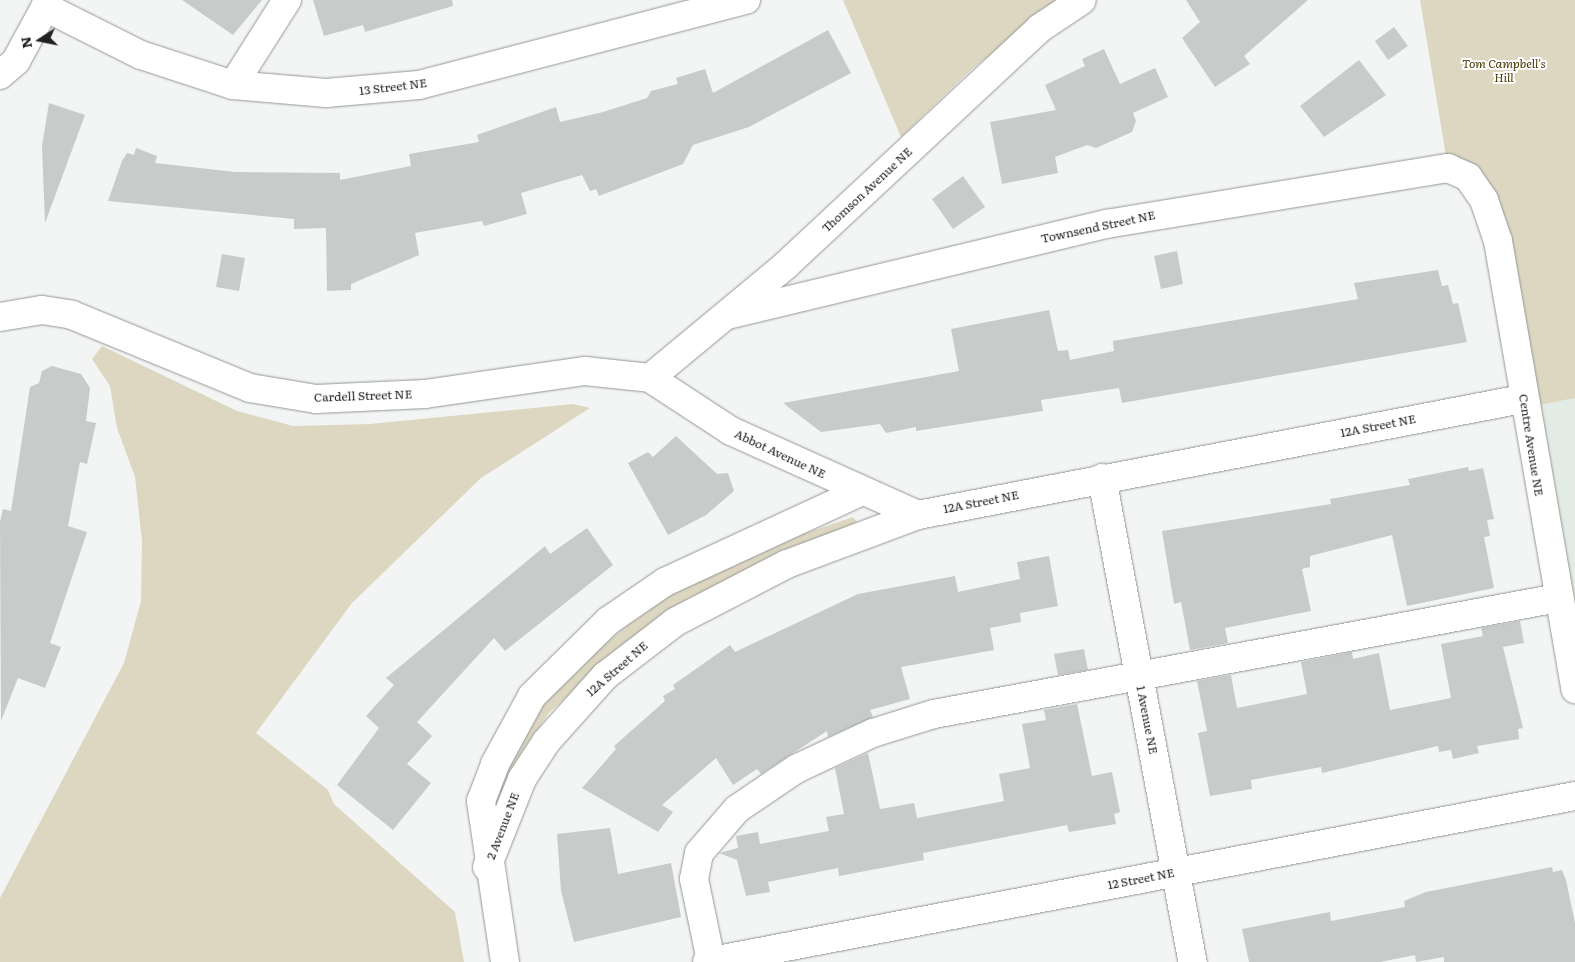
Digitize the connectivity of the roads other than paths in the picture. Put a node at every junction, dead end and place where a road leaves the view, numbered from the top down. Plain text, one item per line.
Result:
1 (287, 0) edge
2 (746, 0) edge
3 (1082, 0) edge
4 (47, 4) edge
5 (0, 75) edge
6 (233, 85) junction
7 (1468, 177) joint
8 (731, 314) junction
9 (0, 317) edge
10 (650, 378) junction
11 (1522, 399) junction
12 (1102, 478) junction
13 (862, 491) junction
14 (918, 514) junction
15 (1558, 598) junction
16 (1138, 675) junction
17 (1575, 688) edge
18 (522, 779) joint
19 (1575, 796) edge
20 (487, 867) junction
21 (1176, 872) junction
22 (505, 962) edge
23 (709, 962) edge
24 (1193, 962) edge

1 - 6 street
2 - 6 street, 13 Street NE
3 - 8 street, Thomson Avenue NE
4 - 5 street
4 - 6 street, 13 Street NE
7 - 8 street, Townsend Street NE
7 - 11 street, Centre Avenue NE
8 - 10 street, Thomson Avenue NE
9 - 10 street, Cardell Street NE
10 - 13 street, Abbot Avenue NE
11 - 12 street, 12A Street NE
11 - 15 street, Centre Avenue NE
12 - 14 street, 12A Street NE
12 - 16 street, 1 Avenue NE
13 - 14 street, Abbot Avenue NE
13 - 20 street
14 - 18 street, 12A Street NE
15 - 16 street
15 - 17 street, Centre Avenue NE
16 - 21 street, 1 Avenue NE
16 - 23 street
18 - 20 street, 2 Avenue NE
19 - 21 street, 12 Street NE
20 - 22 street, 2 Avenue NE
21 - 23 street, 12 Street NE
21 - 24 street, 1 Avenue NE

